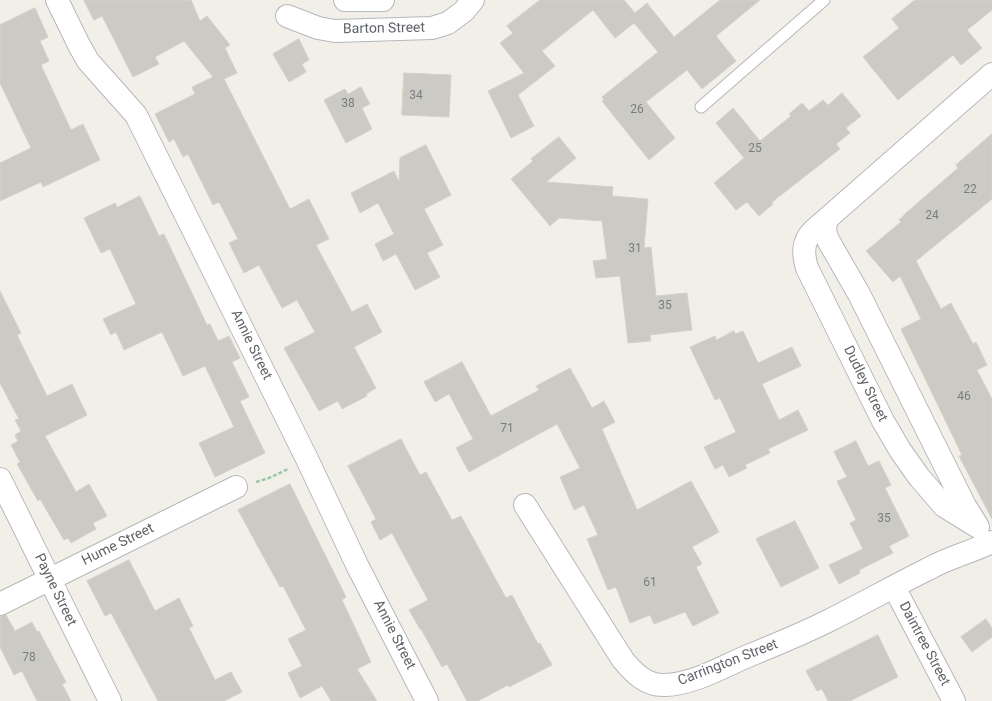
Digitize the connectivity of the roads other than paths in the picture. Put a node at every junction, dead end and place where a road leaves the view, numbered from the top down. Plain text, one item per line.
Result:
1 (57, 0) edge
2 (345, 0) edge
3 (383, 0) edge
4 (473, 0) edge
5 (824, 0) edge
6 (287, 16) dead end
7 (992, 74) edge
8 (701, 107) dead end
9 (826, 220) junction
10 (0, 479) edge
11 (236, 487) road end
12 (525, 505) dead end
13 (987, 538) edge
14 (49, 579) junction
15 (894, 587) junction
16 (0, 604) edge
17 (110, 701) edge
18 (427, 701) edge
19 (954, 701) edge

1 - 18 street, Annie Street
2 - 3 street, Barton Street
4 - 6 street, Barton Street
5 - 8 lane
7 - 9 street, Dudley Street
9 - 13 street
9 - 13 street, Dudley Street
10 - 14 street, Payne Street
11 - 14 street, Hume Street
12 - 15 street, Carrington Street
13 - 15 street, Carrington Street
14 - 16 street, Hume Street
14 - 17 street, Payne Street
15 - 19 street, Daintree Street

